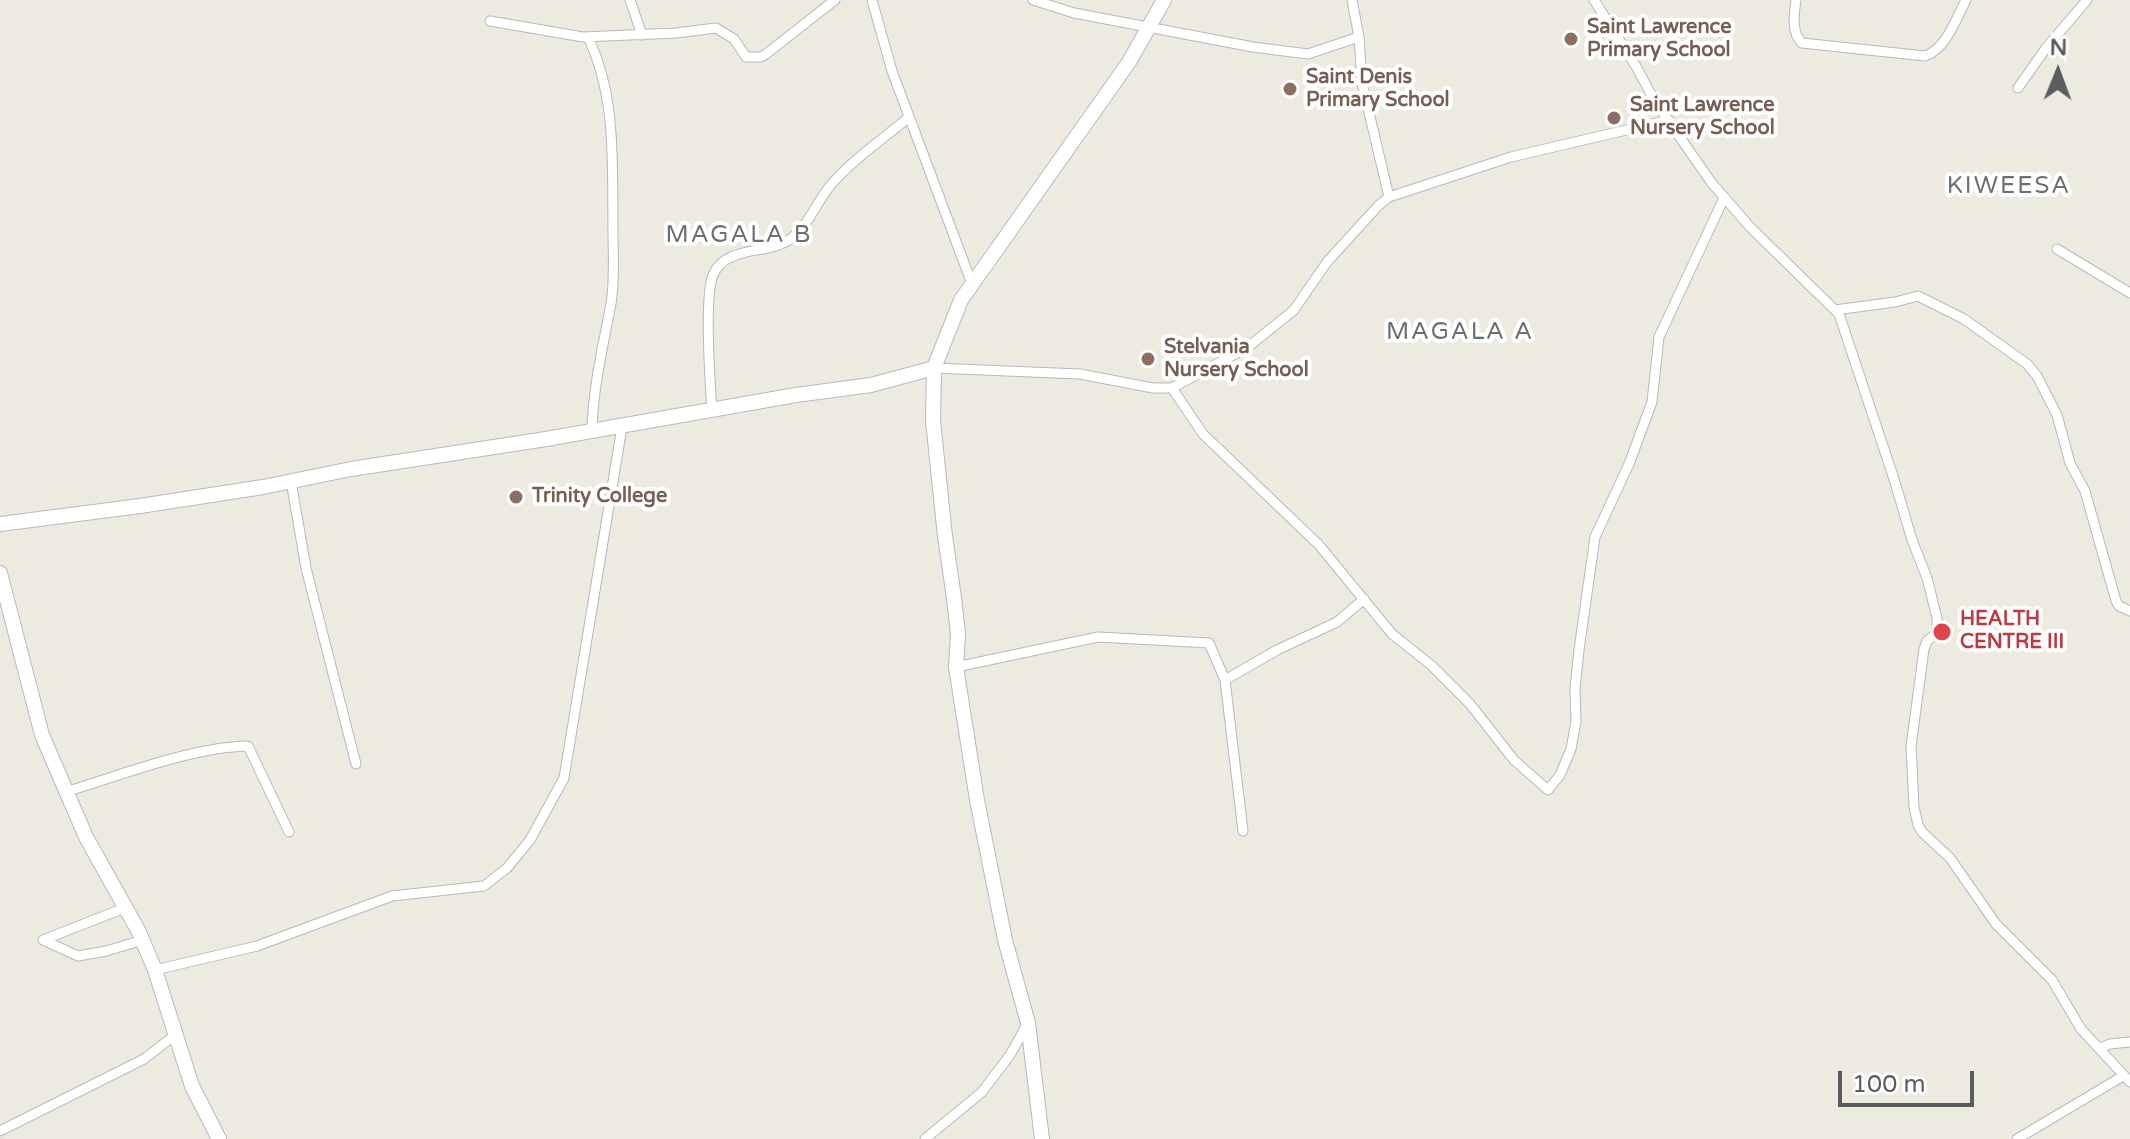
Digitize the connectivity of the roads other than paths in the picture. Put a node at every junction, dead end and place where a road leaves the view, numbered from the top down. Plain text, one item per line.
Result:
1 (630, 0) edge
2 (835, 0) edge
3 (872, 0) edge
4 (1033, 0) edge
5 (1164, 0) edge
6 (1352, 0) edge
7 (1594, 0) edge
8 (1796, 0) edge
9 (1966, 0) edge
10 (2087, 0) edge
11 (490, 21) dead end
12 (1151, 27) junction
13 (642, 35) junction
14 (588, 37) junction
15 (1359, 37) junction
16 (2018, 88) dead end
17 (909, 117) junction
18 (1669, 120) junction
19 (1389, 197) junction
20 (1724, 198) junction
21 (2057, 249) dead end
22 (972, 284) junction
23 (2130, 293) edge
24 (1835, 310) junction
25 (934, 368) junction
26 (1172, 388) junction
27 (712, 410) junction
28 (622, 427) junction
29 (592, 431) junction
30 (291, 481) junction
31 (0, 524) edge
32 (0, 573) edge
33 (1364, 599) junction
34 (2130, 611) edge
35 (956, 667) junction
36 (1225, 680) junction
37 (356, 764) dead end
38 (65, 792) junction
39 (1243, 831) dead end
40 (289, 832) dead end
41 (127, 907) junction
42 (143, 940) junction
43 (155, 970) junction
44 (1028, 1023) junction
45 (175, 1035) junction
46 (2130, 1042) edge
47 (2100, 1048) junction
48 (2127, 1079) edge
49 (0, 1131) edge
50 (219, 1139) edge
51 (925, 1139) edge
52 (1042, 1139) edge
53 (2017, 1139) edge

1 - 13 street
2 - 13 street
3 - 17 street
4 - 12 street
5 - 12 street
6 - 15 street
7 - 18 street
8 - 9 street
10 - 16 street
11 - 14 street
12 - 15 street
12 - 22 street
13 - 14 street
14 - 29 street
15 - 19 street
17 - 22 street
17 - 27 street
18 - 19 street
18 - 20 street
19 - 26 street
20 - 24 street
20 - 33 street
21 - 23 street
22 - 25 street
24 - 34 street
24 - 47 street
25 - 26 street
25 - 27 street
25 - 35 street
26 - 33 street
27 - 28 street
28 - 29 street
28 - 43 street
29 - 30 street
30 - 31 street
30 - 37 street
32 - 38 street
33 - 36 street
35 - 36 street
35 - 44 street
36 - 39 street
38 - 40 street
38 - 41 street
41 - 42 street
41 - 42 street
42 - 43 street
43 - 45 street
44 - 51 street
44 - 52 street
45 - 49 street
45 - 50 street
46 - 47 street
47 - 48 street
48 - 53 street

